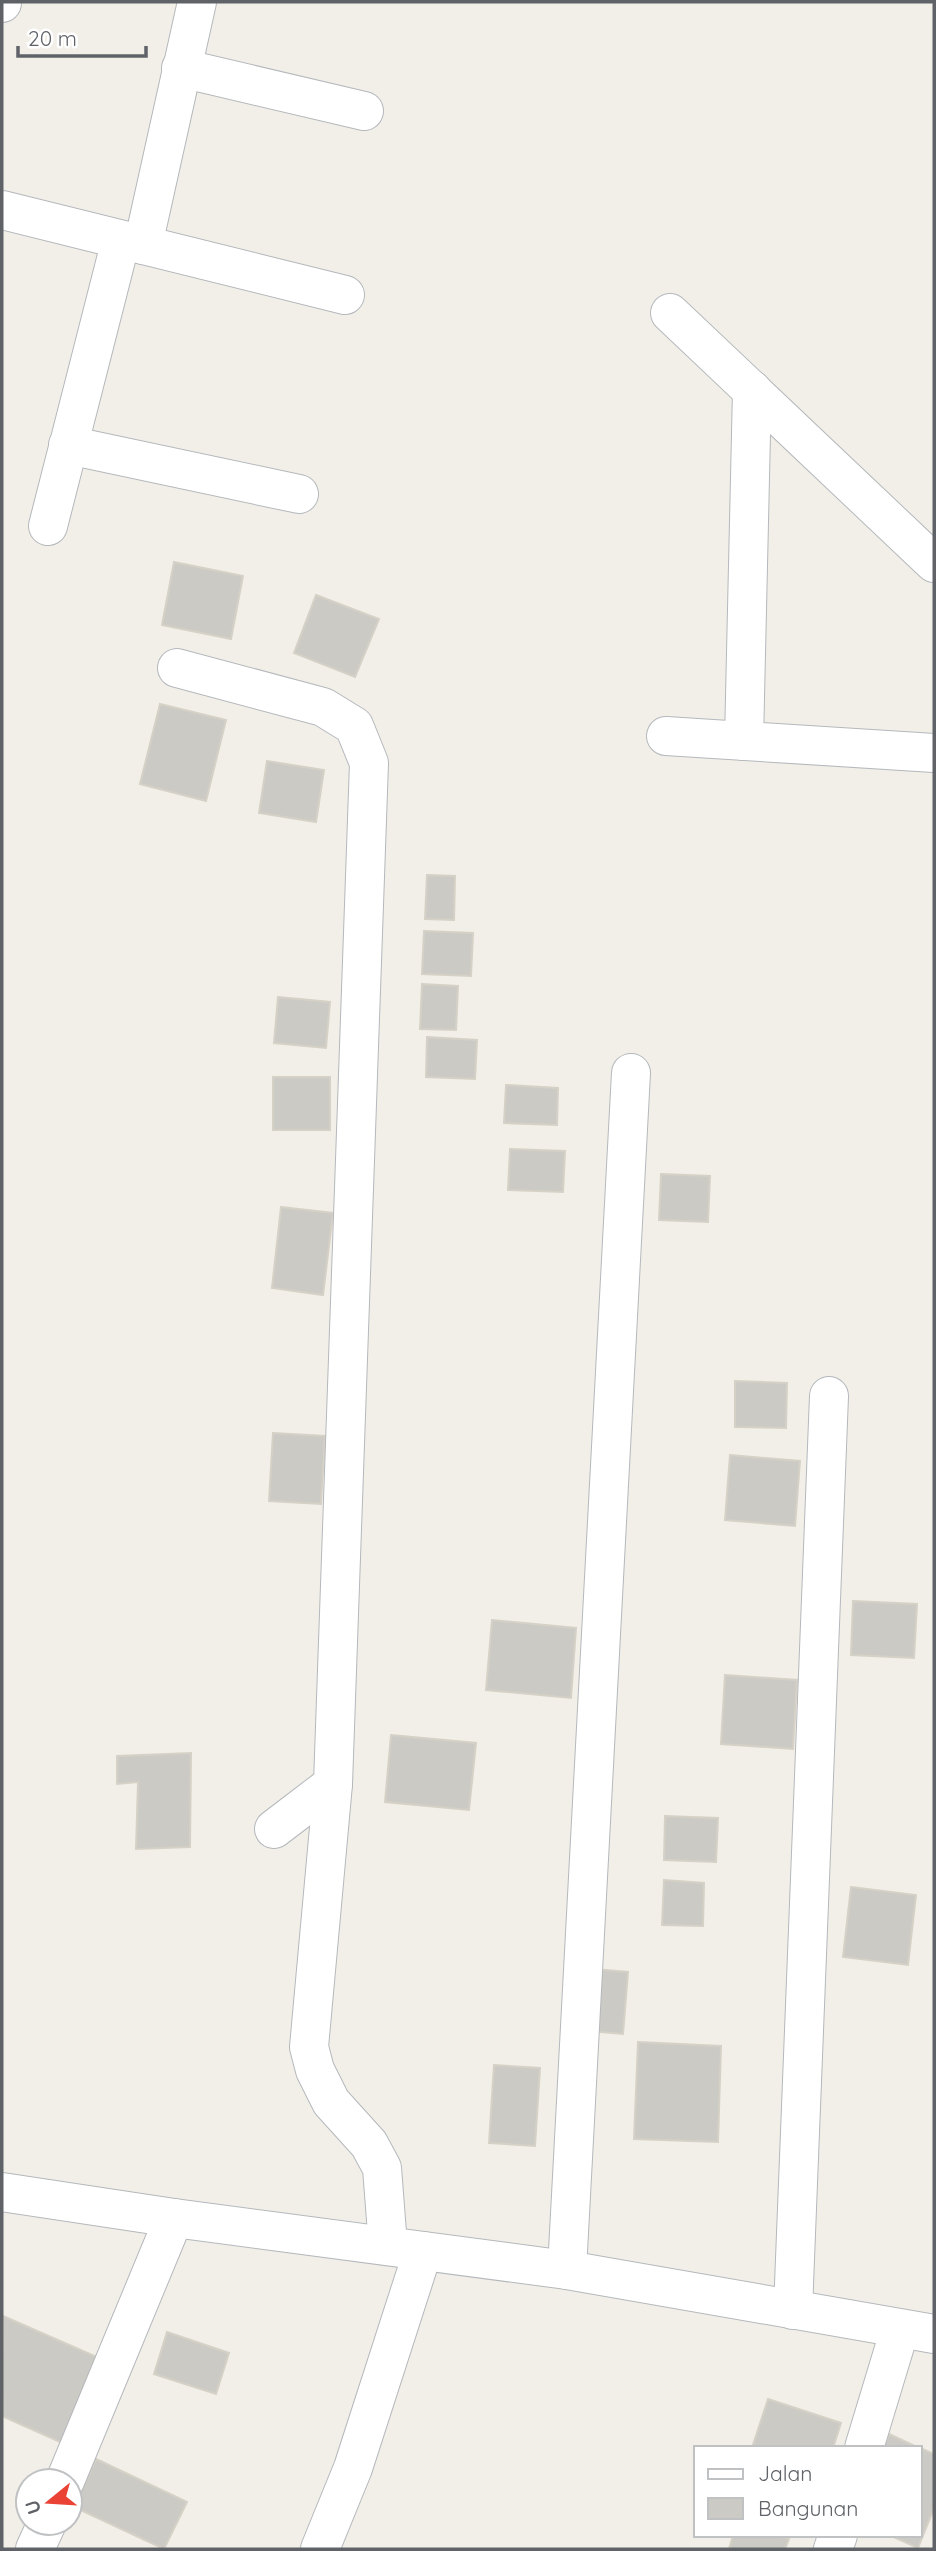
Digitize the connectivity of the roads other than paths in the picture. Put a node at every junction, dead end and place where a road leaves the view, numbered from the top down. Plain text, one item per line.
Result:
1 (197, 2) edge
2 (181, 68) junction
3 (364, 111) dead end
4 (2, 209) edge
5 (132, 242) junction
6 (345, 295) dead end
7 (670, 313) dead end
8 (752, 390) junction
9 (68, 445) junction
10 (299, 494) dead end
11 (48, 526) dead end
12 (934, 563) edge
13 (177, 668) dead end
14 (666, 736) dead end
15 (744, 741) junction
16 (934, 753) edge
17 (631, 1073) dead end
18 (829, 1396) dead end
19 (333, 1784) junction
20 (274, 1829) dead end
21 (2, 2192) edge
22 (174, 2218) junction
23 (405, 2248) junction
24 (567, 2270) junction
25 (793, 2309) junction
26 (917, 2331) edge
27 (865, 2446) edge
28 (71, 2467) edge
29 (320, 2549) edge

1 - 2 street
2 - 3 street
2 - 5 street
4 - 5 street
5 - 6 street
5 - 9 street
7 - 8 street
8 - 12 street
8 - 15 street
9 - 10 street
9 - 11 street
13 - 19 street
14 - 15 street
15 - 16 street
17 - 24 street
18 - 25 street
19 - 20 street
19 - 23 street
21 - 22 street
22 - 23 street
22 - 28 street
23 - 24 street
23 - 29 street
24 - 25 street
25 - 26 street
26 - 27 street

